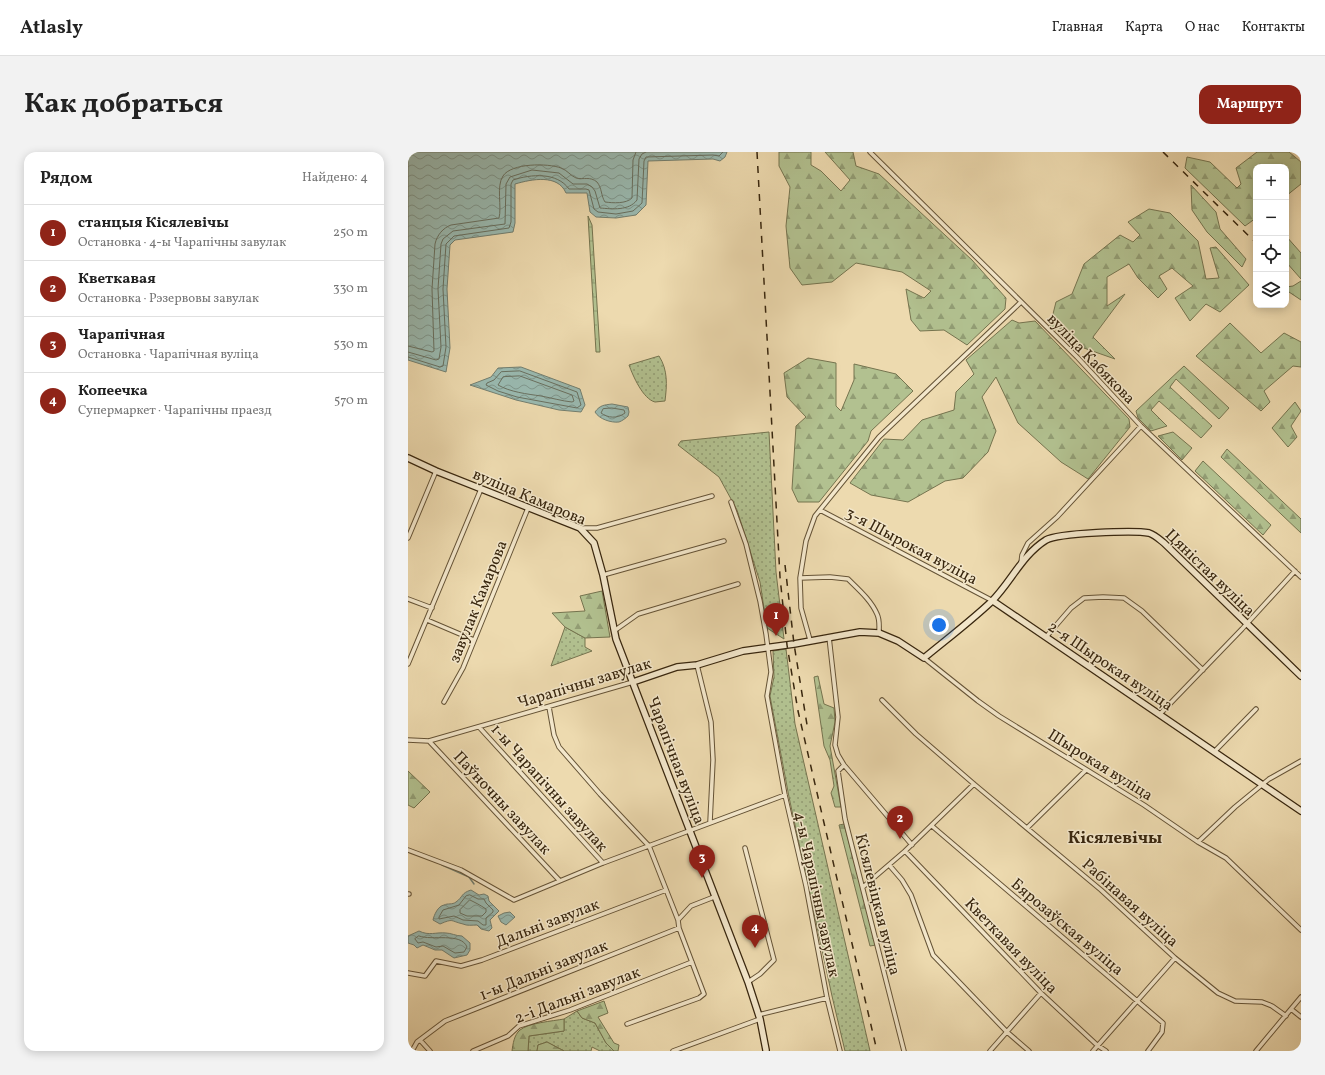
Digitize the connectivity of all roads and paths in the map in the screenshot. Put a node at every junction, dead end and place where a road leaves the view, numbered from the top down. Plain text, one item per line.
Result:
1 (870, 152) edge
2 (1021, 302) junction
3 (1141, 426) junction
4 (408, 458) edge
5 (436, 470) junction
6 (481, 489) junction
7 (712, 496) dead end
8 (731, 502) dead end
9 (528, 508) junction
10 (820, 510) junction
11 (580, 528) junction
12 (408, 538) edge
13 (724, 541) dead end
14 (1020, 564) junction
15 (1295, 571) junction
16 (603, 575) junction
17 (1301, 577) edge
18 (800, 578) junction
19 (738, 584) dead end
20 (408, 599) edge
21 (993, 601) junction
22 (432, 608) junction
23 (427, 620) junction
24 (1247, 624) junction
25 (614, 631) junction
26 (879, 633) junction
27 (829, 637) junction
28 (1046, 637) junction
29 (474, 640) junction
30 (810, 640) junction
31 (768, 647) junction
32 (924, 658) junction
33 (408, 664) edge
34 (697, 665) junction
35 (1203, 670) junction
36 (1301, 676) edge
37 (633, 682) junction
38 (882, 700) dead end
39 (444, 702) dead end
40 (548, 707) junction
41 (1256, 709) dead end
42 (1160, 714) junction
43 (479, 727) junction
44 (408, 740) edge
45 (429, 741) junction
46 (1214, 752) junction
47 (1301, 760) edge
48 (844, 765) junction
49 (1086, 770) junction
50 (974, 784) junction
51 (1263, 785) junction
52 (785, 795) junction
53 (1301, 811) edge
54 (710, 822) junction
55 (932, 826) junction
56 (1027, 828) junction
57 (689, 830) junction
58 (1198, 842) junction
59 (912, 845) junction
60 (649, 846) junction
61 (745, 848) dead end
62 (408, 850) edge
63 (906, 851) junction
64 (603, 863) junction
65 (890, 866) junction
66 (558, 880) junction
67 (863, 887) junction
68 (666, 890) junction
69 (714, 897) junction
70 (678, 920) junction
71 (679, 928) junction
72 (1301, 930) edge
73 (1175, 958) junction
74 (692, 962) junction
75 (408, 973) edge
76 (748, 982) junction
77 (1041, 993) junction
78 (1301, 997) edge
79 (827, 998) junction
80 (1137, 1000) junction
81 (1291, 1009) junction
82 (1286, 1016) junction
83 (759, 1017) junction
84 (1301, 1017) edge
85 (627, 1024) dead end
86 (1007, 1032) junction
87 (420, 1040) junction
88 (1097, 1045) junction
89 (412, 1051) edge
90 (430, 1051) edge
91 (473, 1051) edge
92 (673, 1051) edge
93 (766, 1051) edge
94 (840, 1051) edge
95 (904, 1051) edge
96 (990, 1051) edge
97 (1029, 1051) edge
98 (1093, 1051) edge
99 (1106, 1051) edge
100 (1148, 1051) edge
101 (1256, 1051) edge

1 - 2 street, вуліца Кабякова
2 - 3 street, вуліца Кабякова
2 - 10 street
3 - 14 street
3 - 15 street, вуліца Кабякова
4 - 5 street, вуліца Камарова
5 - 6 street, вуліца Камарова
5 - 12 street
6 - 9 street, вуліца Камарова
6 - 22 street
7 - 11 street
8 - 31 street, 4-ы Чарапічны завулак
9 - 11 street, вуліца Камарова
9 - 29 street, завулак Камарова
10 - 18 street
10 - 21 street, 3-я Шырокая вуліца
11 - 16 street, вуліца Камарова
13 - 16 street
14 - 21 street, Цяністая вуліца
14 - 24 street, Цяністая вуліца
15 - 17 street, вуліца Кабякова
15 - 24 street
16 - 25 street, вуліца Камарова
18 - 26 street
18 - 30 street
19 - 25 street
20 - 22 street
21 - 28 street, 2-я Шырокая вуліца
21 - 32 street, Цяністая вуліца
22 - 23 street
23 - 29 street
23 - 33 street
24 - 35 street
24 - 36 street, Цяністая вуліца
25 - 37 street, вуліца Камарова
26 - 27 street, Шырокая вуліца
26 - 32 street, Шырокая вуліца
27 - 30 street, Шырокая вуліца
27 - 48 street
28 - 35 street
28 - 42 street, 2-я Шырокая вуліца
29 - 39 street, завулак Камарова
30 - 31 street, Шырокая вуліца
31 - 34 street, Чарапічны завулак
31 - 52 street, 4-ы Чарапічны завулак
32 - 49 street, Шырокая вуліца
34 - 37 street, Чарапічны завулак
34 - 54 street
35 - 42 street
37 - 40 street, Чарапічны завулак
37 - 57 street, Чарапічная вуліца
38 - 50 street, Рабінавая вуліца
40 - 43 street, Чарапічны завулак
40 - 60 street
41 - 46 street
42 - 46 street, 2-я Шырокая вуліца
43 - 45 street, Чарапічны завулак
43 - 64 street, 1-ы Чарапічны завулак
44 - 45 street, Чарапічны завулак
45 - 66 street, Паўночны завулак
46 - 51 street, 2-я Шырокая вуліца
47 - 51 street
48 - 59 street
48 - 67 street, Кісялевіцкая вуліца
49 - 56 street
49 - 58 street, Шырокая вуліца
50 - 55 street
50 - 56 street, Рабінавая вуліца
51 - 53 street, 2-я Шырокая вуліца
51 - 58 street
52 - 54 street, 4-ы Чарапічны завулак
52 - 79 street, 4-ы Чарапічны завулак
54 - 57 street, 4-ы Чарапічны завулак
55 - 59 street
55 - 80 street, Бярозаўская вуліца
56 - 73 street, Рабінавая вуліца
57 - 60 street, 4-ы Чарапічны завулак
57 - 69 street, Чарапічная вуліца
58 - 72 street, Шырокая вуліца
59 - 63 street
60 - 64 street, 4-ы Чарапічны завулак
60 - 68 street
61 - 76 street
62 - 66 street, 4-ы Чарапічны завулак
63 - 65 street
63 - 77 street, Кветкавая вуліца
64 - 66 street, 4-ы Чарапічны завулак
65 - 67 street
65 - 86 street
67 - 95 street, Кісялевіцкая вуліца
68 - 70 street
68 - 75 street, Дальні завулак
69 - 70 street
69 - 76 street, Чарапічная вуліца
70 - 71 street
71 - 74 street
71 - 87 street, 1-ы Дальні завулак
73 - 80 street
73 - 82 street, Рабінавая вуліца
74 - 85 street
74 - 91 street, 2-і Дальні завулак
76 - 83 street, Чарапічная вуліца
77 - 86 street
77 - 88 street, Кветкавая вуліца
78 - 81 street
79 - 83 street, 4-ы Чарапічны завулак
79 - 94 street, 4-ы Чарапічны завулак
80 - 88 street
80 - 100 street, Бярозаўская вуліца
81 - 82 street
81 - 84 street
82 - 101 street
83 - 92 street, 4-ы Чарапічны завулак
83 - 93 street, Чарапічная вуліца
86 - 96 street
86 - 97 street
87 - 89 street, 1-ы Дальні завулак
87 - 90 street
88 - 98 street
88 - 99 street, Кветкавая вуліца

